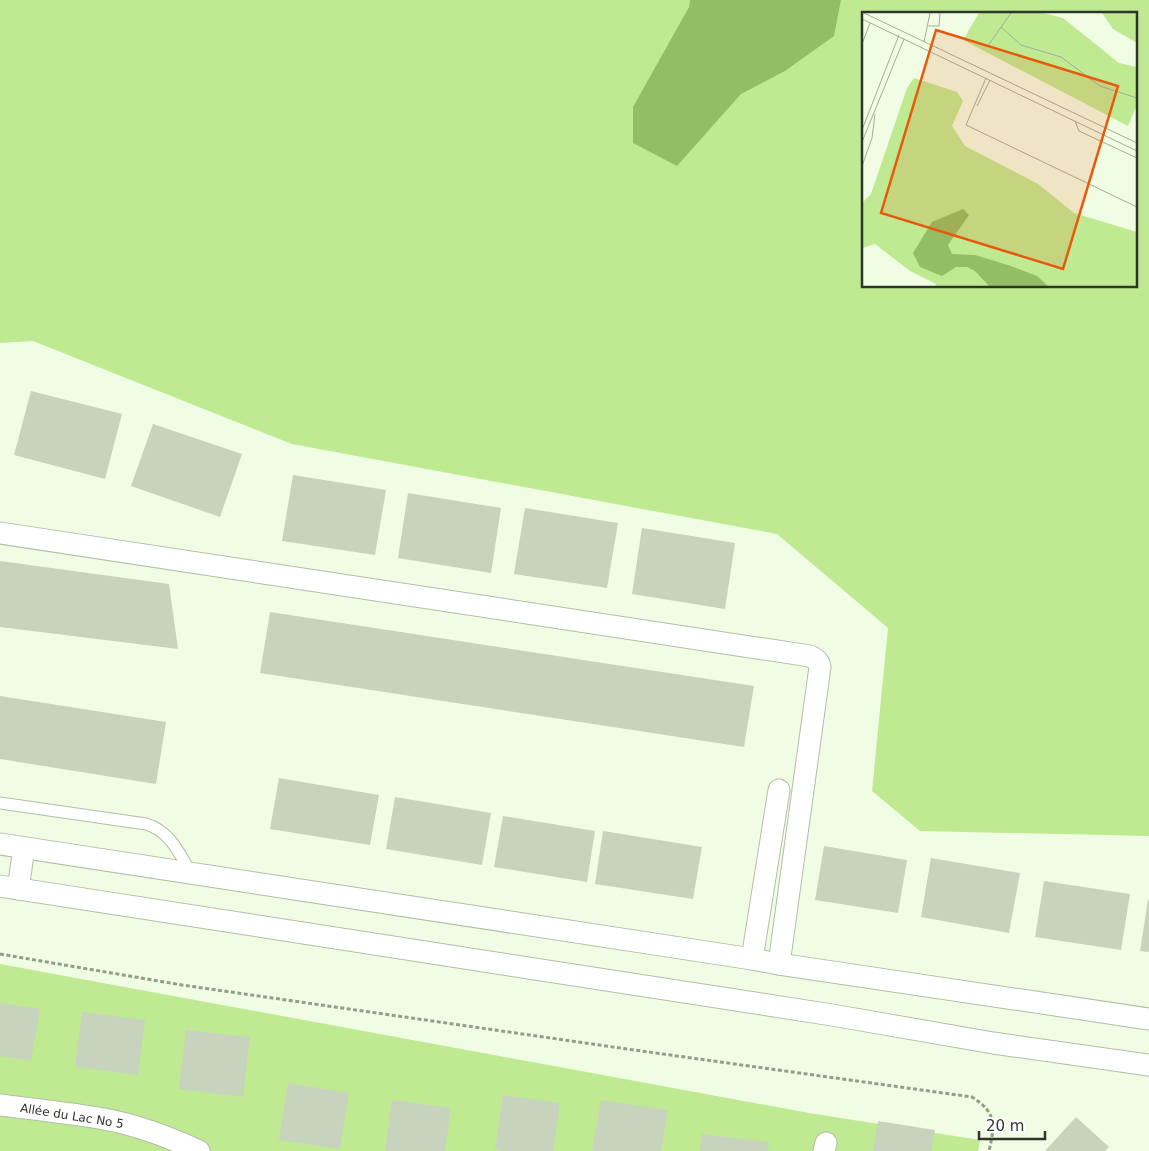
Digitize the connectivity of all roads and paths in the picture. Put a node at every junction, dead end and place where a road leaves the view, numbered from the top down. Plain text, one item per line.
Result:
1 (0, 533) edge
2 (779, 790) dead end
3 (0, 803) edge
4 (0, 844) edge
5 (24, 848) junction
6 (191, 873) junction
7 (9, 887) edge
8 (0, 954) edge
9 (752, 959) junction
10 (779, 964) junction
11 (1149, 1019) edge
12 (1149, 1065) edge
13 (0, 1105) edge
14 (199, 1151) edge
15 (989, 1151) edge

1 - 10 street
2 - 9 street
3 - 6 lane
4 - 5 street
5 - 6 street
5 - 7 street
6 - 9 street
7 - 12 street
8 - 15 path
9 - 10 street
10 - 11 street
13 - 14 street, Allée du Lac No 5

